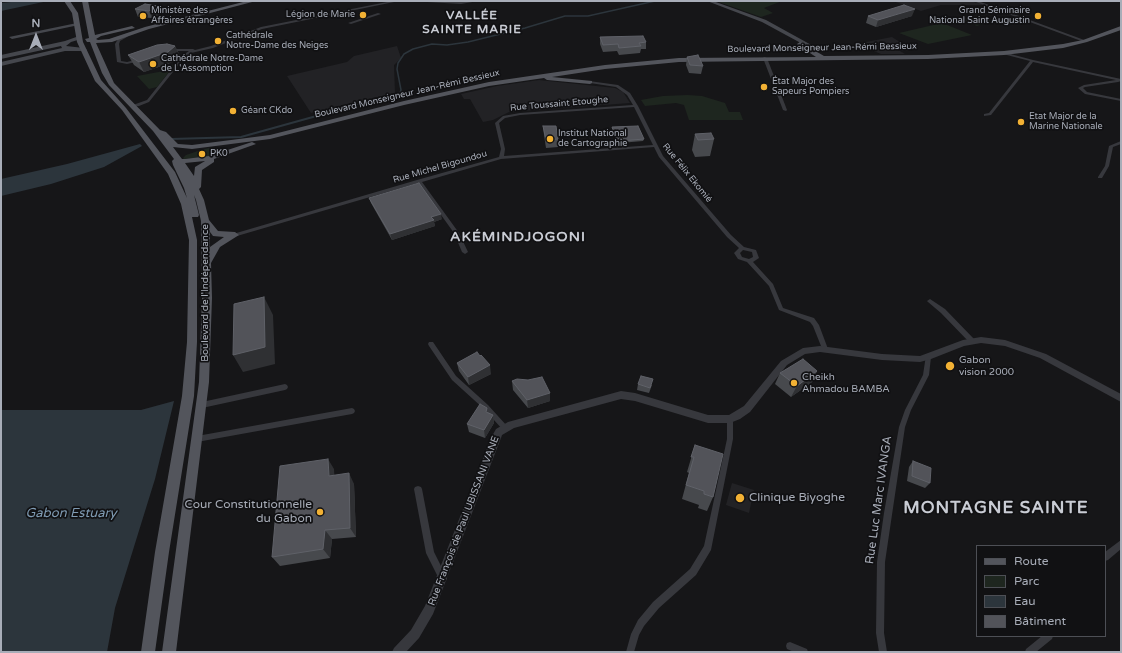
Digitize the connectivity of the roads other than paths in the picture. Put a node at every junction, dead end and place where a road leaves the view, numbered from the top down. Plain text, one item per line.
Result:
1 (66, 1) edge
2 (85, 1) edge
3 (234, 1) edge
4 (239, 1) edge
5 (245, 1) edge
6 (253, 1) edge
7 (397, 1) edge
8 (426, 1) edge
9 (476, 1) edge
10 (702, 1) edge
11 (709, 1) edge
12 (976, 1) edge
13 (224, 5) junction
14 (72, 7) junction
15 (369, 7) junction
16 (176, 21) junction
17 (350, 23) dead end
18 (77, 24) junction
19 (91, 26) junction
20 (1121, 28) edge
21 (138, 29) junction
22 (115, 31) junction
23 (123, 37) junction
24 (12, 38) dead end
25 (80, 40) junction
26 (92, 40) junction
27 (1085, 41) junction
28 (65, 43) junction
29 (800, 44) junction
30 (812, 47) junction
31 (205, 48) junction
32 (65, 49) junction
33 (84, 50) junction
34 (164, 52) edge
35 (1004, 53) junction
36 (1, 57) edge
37 (98, 57) junction
38 (892, 57) junction
39 (928, 57) junction
40 (144, 58) edge
41 (784, 58) junction
42 (826, 59) junction
43 (768, 60) junction
44 (880, 60) junction
45 (1032, 61) junction
46 (1, 64) edge
47 (93, 70) junction
48 (581, 70) junction
49 (556, 73) junction
50 (527, 77) junction
51 (577, 79) junction
52 (569, 80) junction
53 (1121, 80) edge
54 (590, 82) junction
55 (1121, 100) edge
56 (148, 101) junction
57 (132, 106) junction
58 (636, 106) junction
59 (785, 110) dead end
60 (141, 114) junction
61 (984, 115) dead end
62 (129, 116) junction
63 (270, 137) junction
64 (160, 138) junction
65 (1121, 142) edge
66 (228, 143) junction
67 (214, 144) junction
68 (167, 145) junction
69 (654, 146) junction
70 (232, 151) junction
71 (218, 156) junction
72 (501, 158) junction
73 (179, 160) junction
74 (1100, 177) dead end
75 (419, 181) junction
76 (197, 192) junction
77 (205, 221) junction
78 (236, 235) junction
79 (192, 240) junction
80 (742, 248) junction
81 (465, 252) dead end
82 (749, 261) junction
83 (206, 265) junction
84 (930, 301) dead end
85 (972, 341) junction
86 (431, 344) dead end
87 (825, 349) junction
88 (928, 357) junction
89 (285, 387) dead end
90 (1121, 398) edge
91 (202, 405) junction
92 (352, 411) dead end
93 (730, 419) junction
94 (505, 428) junction
95 (197, 439) junction
96 (418, 490) dead end
97 (1121, 544) edge
98 (1106, 556) edge
99 (443, 578) junction
100 (153, 612) junction
101 (1048, 637) edge
102 (790, 646) dead end
103 (148, 652) edge
104 (155, 652) edge
105 (169, 652) edge
106 (398, 652) edge
107 (630, 652) edge
108 (804, 652) edge
109 (883, 652) edge
110 (1029, 652) edge

1 - 14 main road
2 - 19 main road
3 - 13 main road
4 - 13 main road
5 - 16 main road
6 - 16 main road
7 - 15 street
8 - 9 street
10 - 29 main road
11 - 30 main road
12 - 27 street
13 - 21 main road
14 - 18 main road, Boulevard de l'Indépendance
14 - 26 main road
15 - 17 street
15 - 31 street
16 - 21 main road
18 - 24 main road
18 - 25 main road, Boulevard de l'Indépendance
19 - 22 main road
19 - 26 main road
20 - 27 main road, Boulevard Monseigneur Jean-Rémi Bessieux
21 - 22 main road
21 - 23 main road
22 - 23 main road
22 - 26 main road
23 - 26 main road
23 - 37 main road
23 - 40 street
25 - 28 main road
25 - 33 main road, Boulevard de l'Indépendance
26 - 37 main road
26 - 47 main road
27 - 35 main road, Boulevard Monseigneur Jean-Rémi Bessieux
28 - 32 main road
28 - 36 main road
29 - 41 main road
29 - 42 main road
30 - 38 main road
30 - 42 main road
31 - 34 street
31 - 56 street
32 - 33 main road
32 - 46 main road
33 - 47 main road, Boulevard de l'Indépendance
35 - 39 main road, Boulevard Monseigneur Jean-Rémi Bessieux
35 - 45 street
37 - 57 main road
38 - 39 main road, Boulevard Monseigneur Jean-Rémi Bessieux
38 - 42 main road, Boulevard Monseigneur Jean-Rémi Bessieux
39 - 44 main road, Boulevard Monseigneur Jean-Rémi Bessieux
41 - 42 main road, Boulevard Monseigneur Jean-Rémi Bessieux
41 - 43 main road, Boulevard Monseigneur Jean-Rémi Bessieux
42 - 43 main road
42 - 44 main road
43 - 44 main road, Boulevard Monseigneur Jean-Rémi Bessieux
43 - 48 main road, Boulevard Monseigneur Jean-Rémi Bessieux
43 - 59 street
45 - 53 street
45 - 61 street
47 - 62 main road, Boulevard de l'Indépendance
48 - 49 main road, Boulevard Monseigneur Jean-Rémi Bessieux
48 - 51 main road
49 - 50 main road, Boulevard Monseigneur Jean-Rémi Bessieux
49 - 51 main road
49 - 52 main road
50 - 52 main road
50 - 63 main road, Boulevard Monseigneur Jean-Rémi Bessieux
51 - 54 main road
52 - 54 main road
53 - 55 street
54 - 58 street, Rue Félix Ekomié
56 - 57 street
56 - 60 street
57 - 60 main road
58 - 69 street, Rue Félix Ekomié
58 - 72 street, Rue Toussaint Etoughe
60 - 64 main road
62 - 64 main road
62 - 79 main road, Boulevard de l'Indépendance
63 - 66 main road, Boulevard Monseigneur Jean-Rémi Bessieux
63 - 70 main road, Boulevard Monseigneur Jean-Rémi Bessieux
64 - 68 main road
64 - 68 main road
65 - 74 street
66 - 67 main road, Boulevard Monseigneur Jean-Rémi Bessieux
66 - 70 main road
67 - 68 main road
67 - 71 main road
67 - 73 main road
68 - 73 main road
69 - 72 street, Rue Michel Bigoundou
69 - 80 street, Rue Félix Ekomié
70 - 71 main road, Boulevard Monseigneur Jean-Rémi Bessieux
71 - 73 main road
71 - 76 main road
72 - 75 street, Rue Michel Bigoundou
73 - 76 main road, Boulevard de l'Indépendance
73 - 79 main road
75 - 78 street, Rue Michel Bigoundou
75 - 81 street
76 - 77 main road, Boulevard de l'Indépendance
77 - 78 main road
77 - 83 main road, Boulevard de l'Indépendance
78 - 83 main road
79 - 100 main road, Boulevard de l'Indépendance
80 - 82 street
80 - 82 street
82 - 87 street
83 - 91 main road, Boulevard de l'Indépendance
84 - 85 street
85 - 88 street
85 - 90 street
86 - 94 street
87 - 88 street
87 - 93 street
88 - 109 street, Rue Luc Marc IVANGA
89 - 91 street
91 - 95 main road, Boulevard de l'Indépendance
92 - 95 street
93 - 94 street, Rue François de Paul UBISSANI VANE
93 - 107 street
94 - 99 street, Rue François de Paul UBISSANI VANE
95 - 105 main road, Boulevard de l'Indépendance
96 - 99 street
97 - 98 street
99 - 106 street, Rue François de Paul UBISSANI VANE
100 - 103 main road, Boulevard de l'Indépendance
100 - 104 main road
101 - 110 street
102 - 108 street

